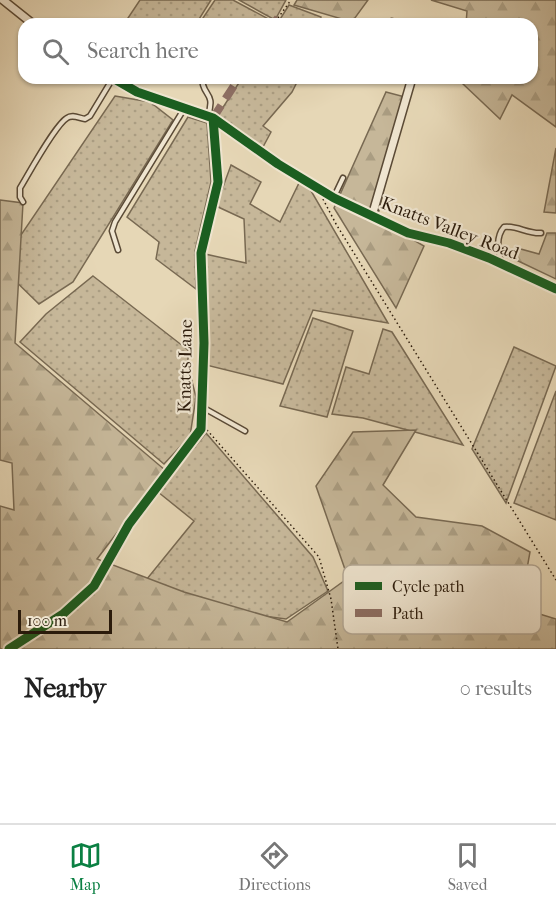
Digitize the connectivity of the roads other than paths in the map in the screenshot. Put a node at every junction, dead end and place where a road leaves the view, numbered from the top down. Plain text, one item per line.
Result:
1 (3, 0) edge
2 (26, 18) edge
3 (109, 84) edge
4 (123, 84) edge
5 (203, 84) edge
6 (410, 84) edge
7 (184, 108) junction
8 (211, 117) junction
9 (344, 178) dead end
10 (334, 198) junction
11 (23, 202) dead end
12 (372, 216) junction
13 (541, 233) dead end
14 (118, 250) dead end
15 (502, 264) junction
16 (556, 289) edge
17 (202, 406) junction
18 (245, 431) dead end
19 (9, 649) edge

1 - 2 street
3 - 11 lane
4 - 7 street, Knatts Valley Road
5 - 8 lane
6 - 12 street
7 - 8 street, Knatts Valley Road
7 - 14 lane
8 - 10 street, Knatts Valley Road
8 - 17 street, Knatts Lane
9 - 10 lane
10 - 12 street, Knatts Valley Road
12 - 15 street, Knatts Valley Road
13 - 15 lane
15 - 16 street, Knatts Valley Road
17 - 18 lane
17 - 19 street, Knatts Lane

